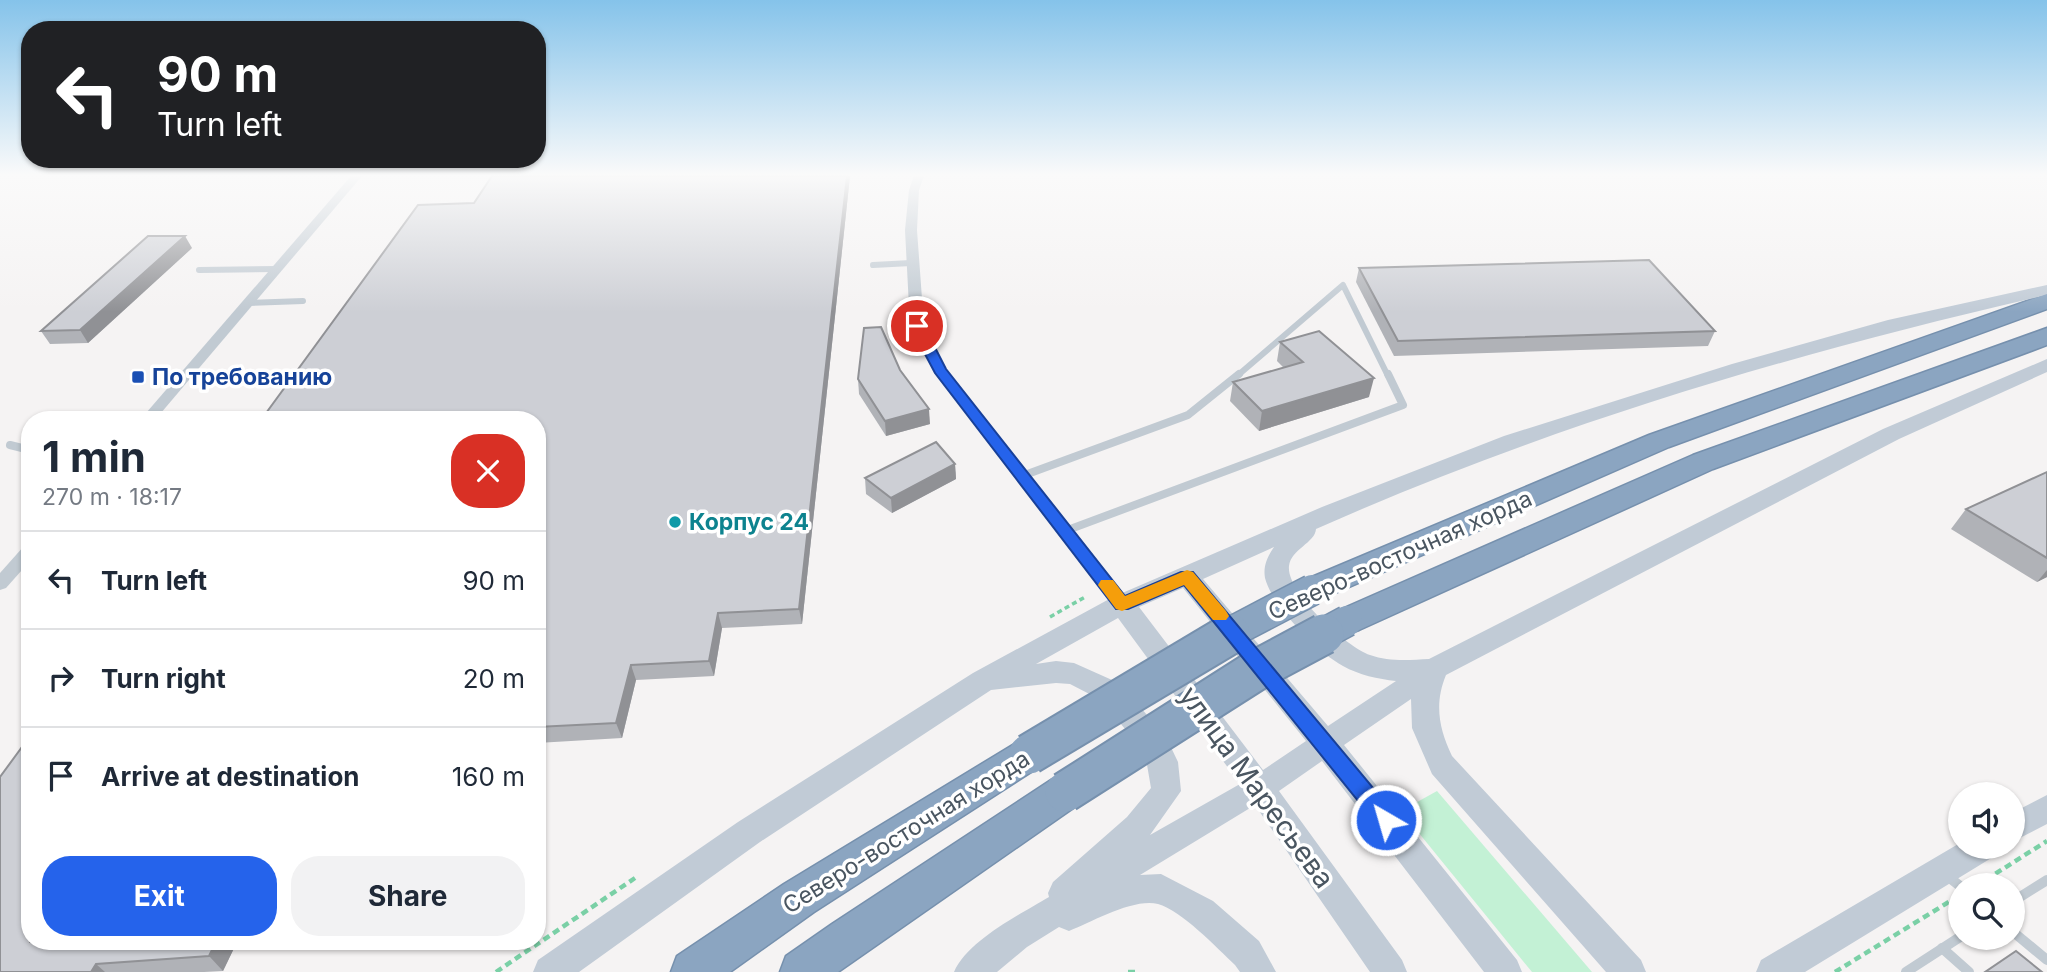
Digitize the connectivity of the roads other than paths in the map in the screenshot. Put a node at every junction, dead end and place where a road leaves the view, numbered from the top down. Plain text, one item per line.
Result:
1 (318, 221) edge
2 (913, 221) edge
3 (911, 263) junction
4 (873, 265) dead end
5 (277, 269) junction
6 (199, 270) dead end
7 (2047, 290) edge
8 (303, 301) dead end
9 (2047, 301) edge
10 (248, 303) junction
11 (2047, 336) edge
12 (2047, 365) edge
13 (155, 411) edge
14 (10, 445) dead end
15 (21, 448) edge
16 (1022, 476) junction
17 (1330, 513) junction
18 (1065, 531) junction
19 (7, 568) edge
20 (1187, 576) junction
21 (0, 584) edge
22 (1122, 604) junction
23 (1435, 668) junction
24 (983, 681) junction
25 (1325, 743) junction
26 (1260, 788) junction
27 (2047, 808) edge
28 (2025, 821) edge
29 (1973, 859) edge
30 (1962, 873) edge
31 (2047, 880) edge
32 (1948, 887) edge
33 (2025, 894) edge
34 (1017, 935) junction
35 (2025, 942) edge
36 (1948, 944) edge
37 (1942, 948) junction
38 (2047, 960) edge
39 (550, 972) edge
40 (693, 972) edge
41 (802, 972) edge
42 (971, 972) edge
43 (1259, 972) edge
44 (1390, 972) edge
45 (1505, 972) edge
46 (1629, 972) edge
47 (1773, 972) edge
48 (1906, 972) edge
49 (1969, 972) edge

1 - 5 street
2 - 3 street
3 - 4 lane
3 - 16 street
5 - 6 lane
5 - 10 street
7 - 17 street
8 - 10 lane
9 - 40 highway, Северо-восточная хорда, bridge
10 - 13 street
11 - 41 highway, Северо-восточная хорда, bridge
12 - 23 street
14 - 15 lane
16 - 18 street
16 - 18 lane
17 - 20 street
17 - 23 street
18 - 22 street
19 - 21 street
20 - 22 street
20 - 25 street
22 - 24 street
22 - 26 street, улица Маресьева
23 - 25 street
23 - 46 street
24 - 34 street
24 - 39 street
25 - 26 street
25 - 45 street
26 - 34 street
26 - 44 street, улица Маресьева
27 - 28 street
29 - 30 street
31 - 33 lane
32 - 47 street
34 - 42 street
34 - 43 street
35 - 38 lane
36 - 37 lane
37 - 48 lane
37 - 49 lane

